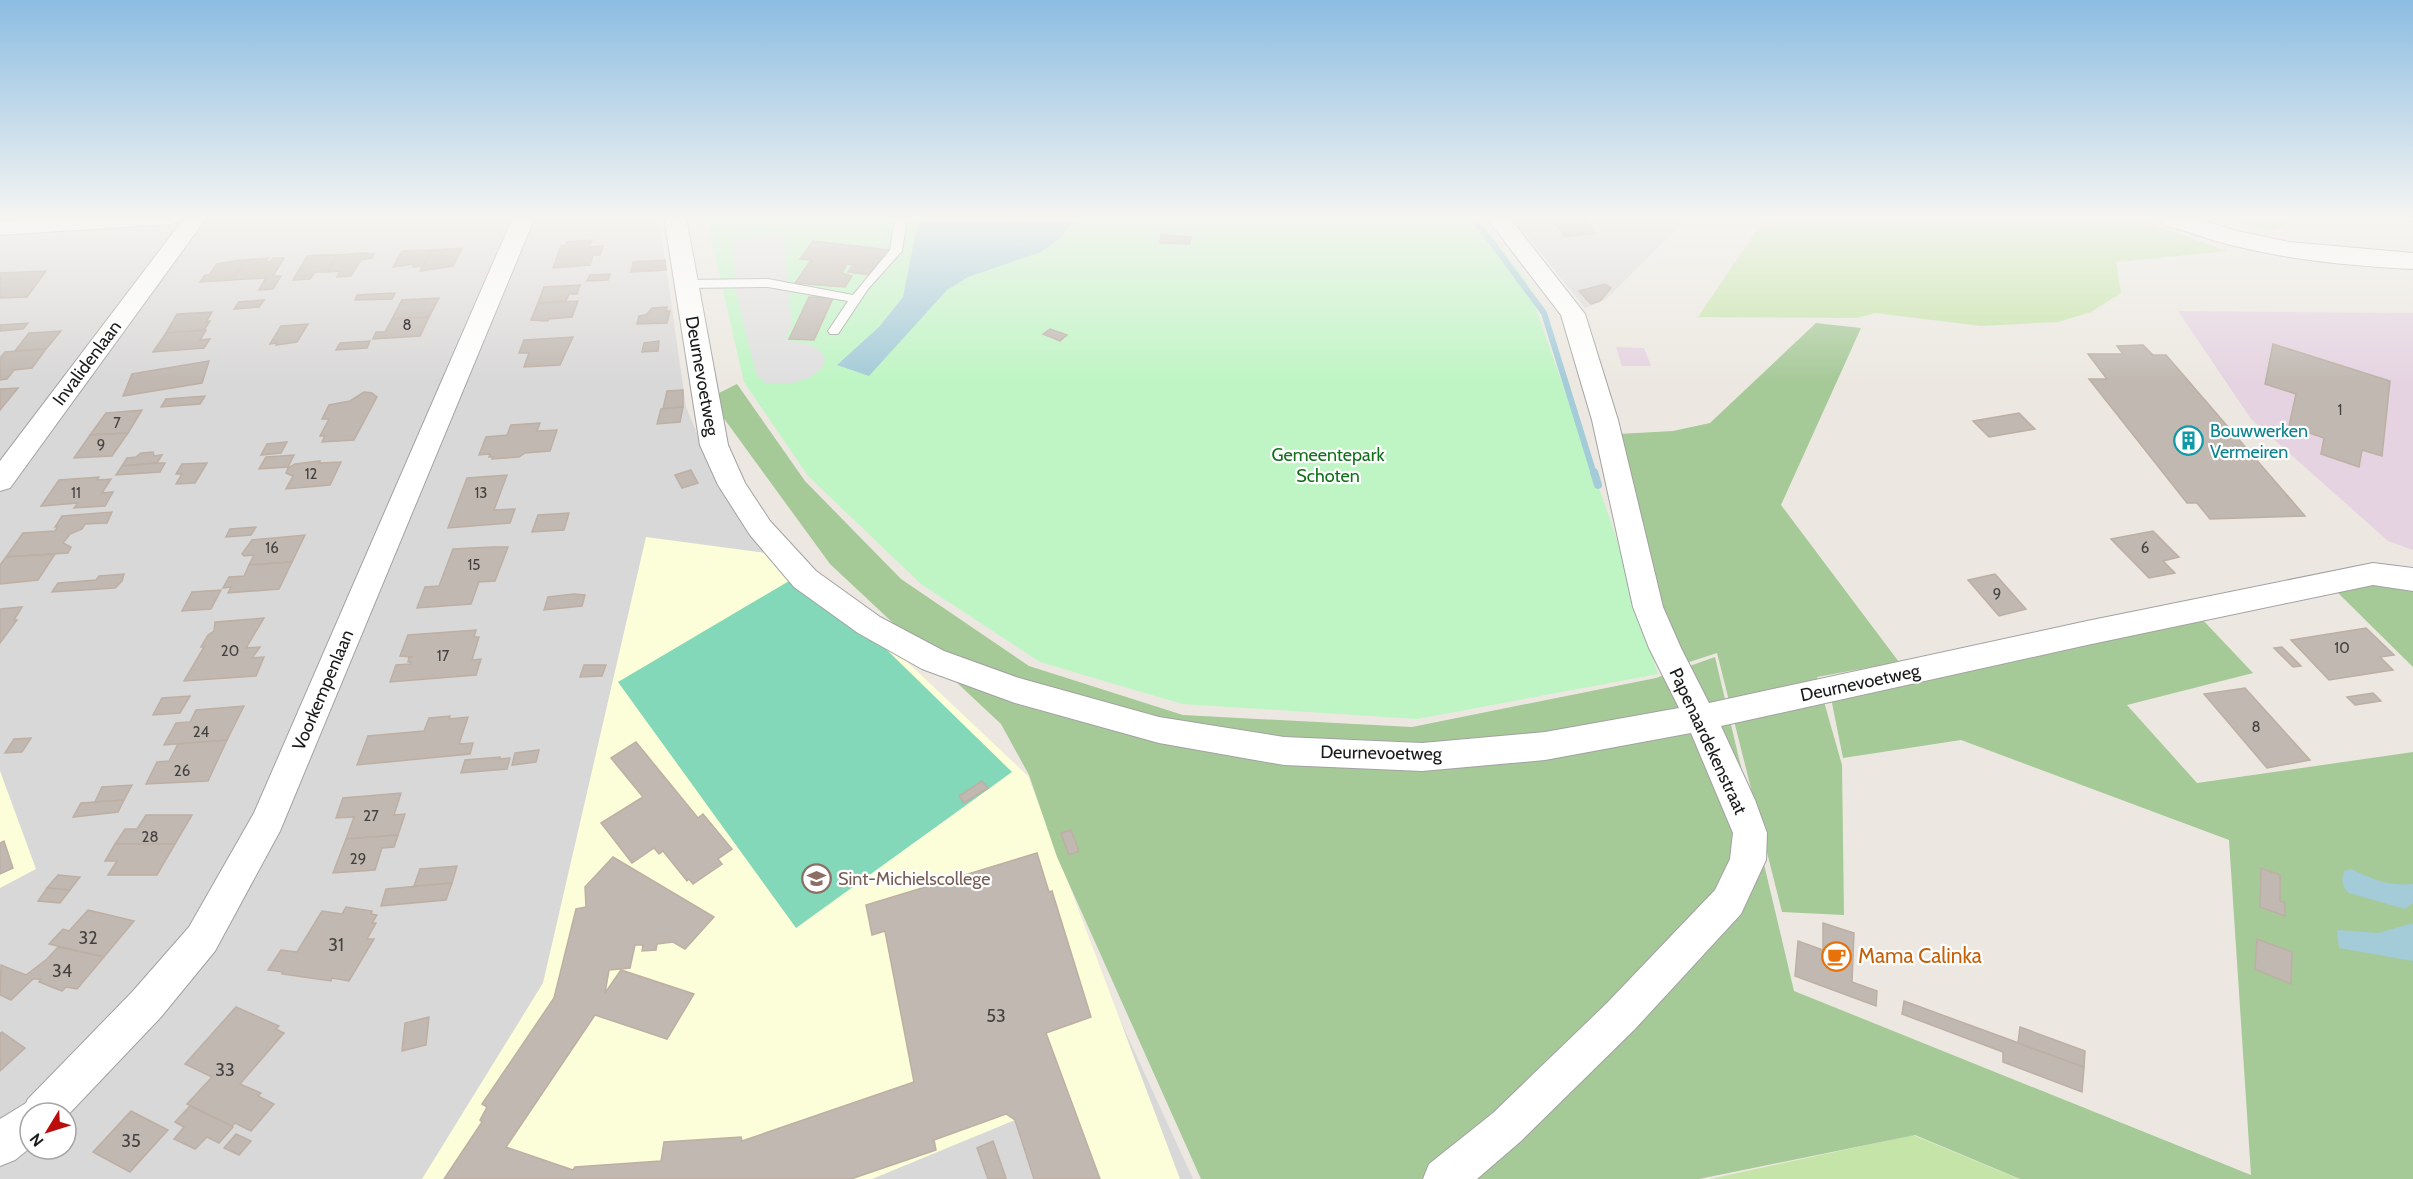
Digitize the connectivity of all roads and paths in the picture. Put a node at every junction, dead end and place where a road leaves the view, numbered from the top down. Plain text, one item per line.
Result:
1 (155, 272) edge
2 (501, 272) edge
3 (685, 272) edge
4 (878, 272) edge
5 (1540, 272) edge
6 (687, 284) junction
7 (856, 299) junction
8 (834, 331) dead end
9 (0, 481) edge
10 (2409, 579) edge
11 (1700, 718) junction
12 (54, 1101) edge
13 (18, 1131) edge
14 (0, 1145) edge
15 (1444, 1179) edge

1 - 9 street, Invalidenlaan
2 - 12 street, Voorkempenlaan
3 - 6 street, Deurnevoetweg
4 - 7 lane
5 - 11 street, Papenaardekenstraat
6 - 7 lane
6 - 11 street, Deurnevoetweg
7 - 8 lane
10 - 11 street, Deurnevoetweg
11 - 15 street, Papenaardekenstraat
13 - 14 street

